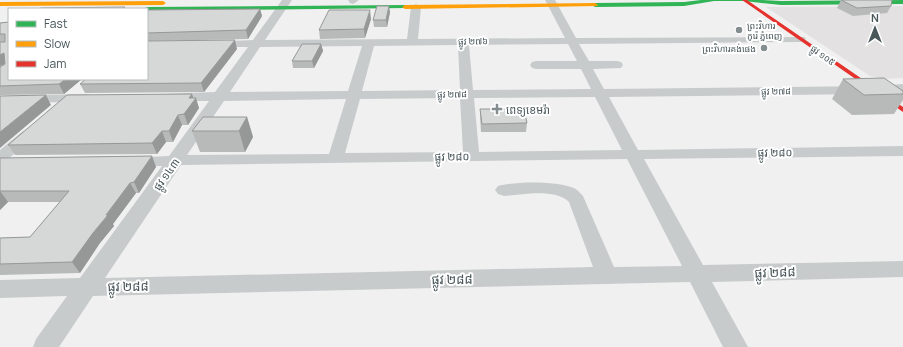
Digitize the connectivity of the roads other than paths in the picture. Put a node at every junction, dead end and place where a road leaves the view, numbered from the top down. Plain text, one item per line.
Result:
1 (43, 0) edge
2 (65, 0) edge
3 (483, 0) edge
4 (708, 0) edge
5 (744, 0) edge
6 (749, 0) edge
7 (353, 1) edge
8 (418, 2) edge
9 (903, 2) edge
10 (284, 3) edge
11 (551, 3) edge
12 (0, 4) edge
13 (56, 4) junction
14 (10, 7) edge
15 (46, 8) edge
16 (148, 9) edge
17 (0, 10) edge
18 (800, 39) junction
19 (572, 40) junction
20 (369, 42) junction
21 (412, 42) junction
22 (463, 42) junction
23 (256, 43) junction
24 (202, 44) edge
25 (536, 65) dead end
26 (585, 65) junction
27 (618, 65) dead end
28 (86, 84) edge
29 (903, 88) edge
30 (874, 90) junction
31 (600, 93) junction
32 (467, 94) junction
33 (354, 96) junction
34 (219, 97) junction
35 (69, 98) junction
36 (101, 98) edge
37 (156, 98) edge
38 (0, 100) edge
39 (903, 110) edge
40 (52, 113) edge
41 (40, 123) edge
42 (903, 150) edge
43 (632, 154) junction
44 (471, 156) junction
45 (336, 158) junction
46 (175, 160) junction
47 (5, 161) edge
48 (112, 161) edge
49 (504, 190) dead end
50 (903, 268) edge
51 (697, 274) junction
52 (607, 276) junction
53 (87, 287) junction
54 (0, 289) edge
55 (45, 347) edge
56 (736, 347) edge

1 - 14 main road
2 - 13 main road
3 - 8 main road
4 - 5 main road
4 - 11 main road
5 - 6 main road
5 - 9 main road
5 - 18 main road, ផ្លូវ ១០៥
7 - 8 main road
7 - 10 main road
8 - 10 main road
8 - 11 main road
8 - 21 street
10 - 13 main road
10 - 16 main road
10 - 23 street, ផ្លូវ ១៤៣
11 - 19 street
12 - 14 main road
13 - 14 main road
13 - 15 main road
14 - 17 main road
18 - 19 street, ផ្លូវ ២៧៦
18 - 30 main road, ផ្លូវ ១០៥
19 - 22 street, ផ្លូវ ២៧៦
19 - 26 street
20 - 21 street, ផ្លូវ ២៧៦
20 - 23 street, ផ្លូវ ២៧៦
20 - 33 street
21 - 22 street, ផ្លូវ ២៧៦
22 - 32 street
23 - 24 street, ផ្លូវ ២៧៦
23 - 34 street, ផ្លូវ ១៤៣
25 - 26 street
26 - 27 street
26 - 31 street
28 - 35 street
29 - 30 street, ផ្លូវ ២៧៨
30 - 31 street, ផ្លូវ ២៧៨
30 - 39 main road, ផ្លូវ ១០៥
31 - 32 street, ផ្លូវ ២៧៨
31 - 43 street
32 - 33 street, ផ្លូវ ២៧៨
32 - 44 street
33 - 34 street, ផ្លូវ ២៧៨
33 - 45 street
34 - 37 street, ផ្លូវ ២៧៨
34 - 46 street, ផ្លូវ ១៤៣
35 - 36 street
35 - 38 street
35 - 40 street
41 - 47 street
42 - 43 street, ផ្លូវ ២៨០
43 - 44 street, ផ្លូវ ២៨០
43 - 51 street
44 - 45 street, ផ្លូវ ២៨០
45 - 46 street, ផ្លូវ ២៨០
46 - 48 street, ផ្លូវ ២៨០
46 - 53 street, ផ្លូវ ១៤៣
49 - 52 street
50 - 51 street, ផ្លូវ ២៨៨
51 - 52 street, ផ្លូវ ២៨៨
51 - 56 street
52 - 53 street, ផ្លូវ ២៨៨
53 - 54 street, ផ្លូវ ២៨៨
53 - 55 street, ផ្លូវ ១៤៣

